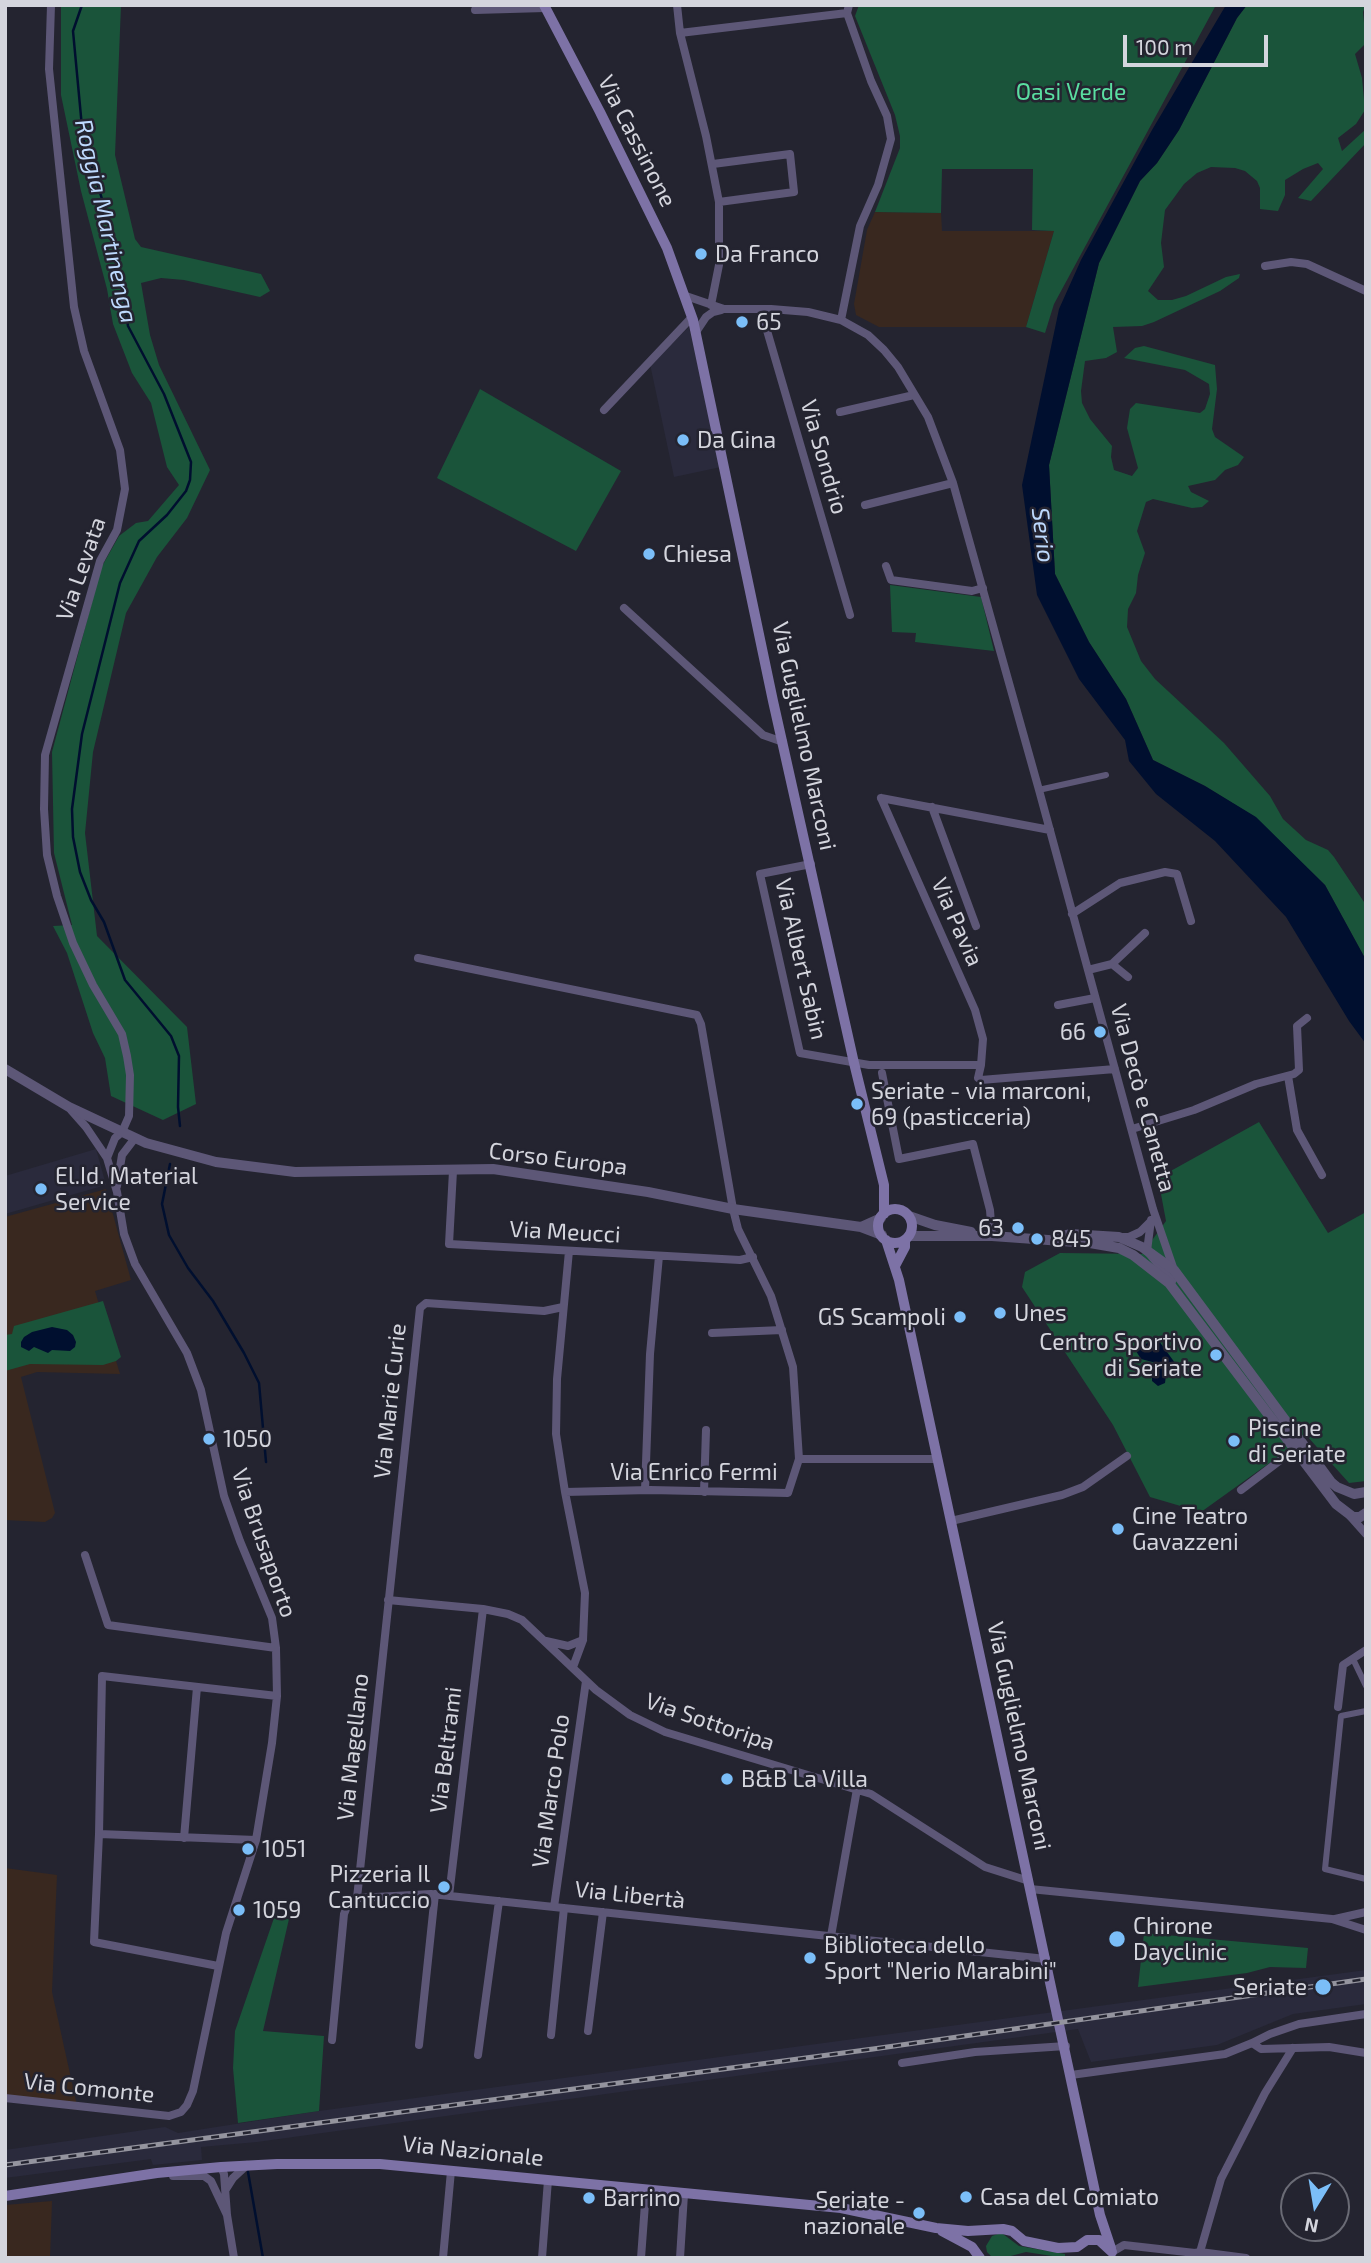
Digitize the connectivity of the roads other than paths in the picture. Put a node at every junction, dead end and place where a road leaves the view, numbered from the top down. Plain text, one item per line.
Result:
1 (51, 5) edge
2 (677, 5) edge
3 (544, 6) edge
4 (848, 9) edge
5 (475, 10) dead end
6 (680, 33) junction
7 (713, 164) junction
8 (719, 202) junction
9 (1265, 267) dead end
10 (1366, 291) edge
11 (686, 296) junction
12 (711, 305) junction
13 (724, 309) junction
14 (761, 310) junction
15 (692, 317) junction
16 (841, 320) junction
17 (696, 332) junction
18 (914, 395) junction
19 (604, 410) dead end
20 (840, 412) dead end
21 (953, 482) junction
22 (865, 505) dead end
23 (886, 566) dead end
24 (983, 588) junction
25 (624, 608) dead end
26 (850, 615) dead end
27 (783, 742) junction
28 (1106, 775) dead end
29 (1041, 789) junction
30 (932, 807) junction
31 (1050, 830) junction
32 (811, 863) junction
33 (1072, 914) junction
34 (1192, 921) dead end
35 (976, 926) dead end
36 (1145, 933) dead end
37 (418, 958) dead end
38 (1112, 964) junction
39 (1088, 970) junction
40 (1128, 977) dead end
41 (1095, 998) junction
42 (1058, 1005) dead end
43 (1307, 1018) dead end
44 (854, 1063) junction
45 (981, 1065) junction
46 (5, 1069) edge
47 (1115, 1069) junction
48 (882, 1073) dead end
49 (1288, 1076) junction
50 (69, 1107) junction
51 (1132, 1129) junction
52 (122, 1132) junction
53 (135, 1138) junction
54 (107, 1158) junction
55 (247, 1167) joint
56 (453, 1171) junction
57 (1322, 1175) dead end
58 (884, 1185) junction
59 (117, 1192) junction
60 (733, 1209) junction
61 (1153, 1209) junction
62 (904, 1213) junction
63 (883, 1216) junction
64 (1151, 1220) junction
65 (861, 1227) junction
66 (992, 1236) junction
67 (1119, 1237) junction
68 (884, 1238) junction
69 (907, 1238) junction
70 (1048, 1240) junction
71 (569, 1251) junction
72 (1147, 1251) junction
73 (659, 1256) junction
74 (753, 1257) junction
75 (895, 1266) junction
76 (1174, 1270) junction
77 (563, 1307) junction
78 (782, 1331) junction
79 (712, 1333) dead end
80 (1208, 1334) junction
81 (706, 1430) dead end
82 (1295, 1449) junction
83 (1127, 1456) dead end
84 (799, 1459) junction
85 (938, 1459) junction
86 (645, 1490) junction
87 (1241, 1490) dead end
88 (565, 1492) junction
89 (704, 1492) junction
90 (1362, 1494) edge
91 (1348, 1514) junction
92 (1365, 1517) edge
93 (951, 1521) junction
94 (1366, 1534) edge
95 (85, 1555) dead end
96 (388, 1600) junction
97 (483, 1609) junction
98 (544, 1640) junction
99 (583, 1640) junction
100 (276, 1648) junction
101 (1366, 1650) edge
102 (1353, 1659) junction
103 (573, 1667) junction
104 (586, 1681) junction
105 (1366, 1686) edge
106 (197, 1687) junction
107 (277, 1696) junction
108 (1338, 1707) dead end
109 (1366, 1711) edge
110 (856, 1789) junction
111 (99, 1834) junction
112 (184, 1838) junction
113 (256, 1840) junction
114 (1366, 1878) edge
115 (1029, 1885) junction
116 (435, 1894) junction
117 (449, 1896) junction
118 (357, 1898) junction
119 (499, 1901) junction
120 (554, 1907) junction
121 (564, 1908) junction
122 (603, 1912) junction
123 (1366, 1912) edge
124 (1355, 1914) junction
125 (1332, 1920) junction
126 (1355, 1925) junction
127 (1366, 1930) edge
128 (831, 1936) junction
129 (1046, 1959) junction
130 (218, 1966) junction
131 (1366, 2014) edge
132 (588, 2031) dead end
133 (551, 2035) dead end
134 (332, 2040) dead end
135 (1252, 2043) junction
136 (419, 2045) dead end
137 (1066, 2046) junction
138 (1293, 2048) junction
139 (1366, 2053) edge
140 (478, 2055) dead end
141 (902, 2063) dead end
142 (1071, 2075) junction
143 (5, 2098) edge
144 (169, 2116) joint
145 (248, 2165) junction
146 (221, 2167) junction
147 (451, 2171) junction
148 (157, 2173) junction
149 (548, 2180) junction
150 (215, 2186) junction
151 (226, 2189) junction
152 (646, 2190) junction
153 (684, 2194) junction
154 (5, 2196) edge
155 (226, 2215) junction
156 (1100, 2215) junction
157 (936, 2228) junction
158 (987, 2231) junction
159 (1079, 2248) edge
160 (1197, 2254) edge
161 (1113, 2255) edge
162 (979, 2257) edge
163 (234, 2258) edge
164 (443, 2258) edge
165 (542, 2258) edge
166 (641, 2258) edge
167 (680, 2258) edge
168 (1246, 2258) edge

1 - 52 street, Via Levata
2 - 6 street
3 - 5 street, Via Cassinone
3 - 11 main road, Via Cassinone
4 - 6 street
4 - 16 street
6 - 7 street
7 - 8 street
7 - 8 street
8 - 12 street
9 - 10 street
11 - 12 street, Via Decò e Canetta
11 - 15 main road, Via Guglielmo Marconi
12 - 13 street, Via Decò e Canetta
13 - 14 street, Via Decò e Canetta
13 - 17 street
14 - 16 street, Via Decò e Canetta
14 - 26 street, Via Sondrio
15 - 17 main road, Via Guglielmo Marconi
15 - 19 street
16 - 18 street, Via Decò e Canetta
17 - 27 main road, Via Guglielmo Marconi
18 - 20 street
18 - 21 street, Via Decò e Canetta
21 - 22 street
21 - 24 street, Via Decò e Canetta
23 - 24 street
24 - 29 street, Via Decò e Canetta
25 - 27 street
27 - 32 main road, Via Guglielmo Marconi
28 - 29 street
29 - 31 street, Via Decò e Canetta
30 - 31 street
30 - 35 street
30 - 45 street, Via Pavia
31 - 33 street, Via Decò e Canetta
32 - 44 main road, Via Guglielmo Marconi
32 - 44 street, Via Albert Sabin
33 - 34 street
33 - 39 street, Via Decò e Canetta
36 - 38 street
37 - 60 street
38 - 39 street
38 - 40 street, Via Decò e Canetta
39 - 41 street, Via Decò e Canetta
41 - 42 street, Via Decò e Canetta
41 - 47 street, Via Decò e Canetta
43 - 49 street
44 - 45 street
44 - 58 main road, Via Guglielmo Marconi
45 - 47 street
46 - 50 street, Via Brusaporto
47 - 51 street, Via Decò e Canetta
48 - 66 street
49 - 51 street
49 - 57 street
50 - 52 street, Via Brusaporto
50 - 54 street, Via Brusaporto
51 - 61 street, Via Decò e Canetta
52 - 53 street, Via Brusaporto
52 - 54 street
53 - 55 street, Via Brusaporto
53 - 59 street, Via Brusaporto
54 - 59 street, Via Brusaporto
55 - 56 street, Corso Europa
56 - 60 street, Corso Europa
56 - 71 street, Via Meucci
58 - 62 main road, Via Guglielmo Marconi
58 - 63 main road, Via Guglielmo Marconi
59 - 100 street, Via Brusaporto
60 - 65 street, Corso Europa
60 - 74 street
61 - 64 street, Via Decò e Canetta
61 - 76 street, Via Decò e Canetta
62 - 63 main road
62 - 66 street, Corso Europa
62 - 69 main road
63 - 65 street
63 - 68 main road
64 - 67 street, Via Decò e Canetta
64 - 72 street, Via Decò e Canetta
65 - 68 street, Corso Europa
66 - 69 street, Corso Europa
66 - 70 street, Corso Europa
67 - 70 street, Corso Europa
67 - 72 street, Corso Europa
68 - 69 main road, Corso Europa
68 - 75 main road, Via Guglielmo Marconi
69 - 75 main road
70 - 80 street, Corso Europa
71 - 73 street, Via Meucci
71 - 77 street
72 - 76 street, Corso Europa
72 - 80 street
73 - 74 street, Via Meucci
73 - 86 street
74 - 78 street
75 - 85 main road, Via Guglielmo Marconi
76 - 90 street, Via Decò e Canetta
77 - 88 street
77 - 96 street, Via Marie Curie
78 - 79 street
78 - 84 street
80 - 82 street
81 - 89 street
82 - 87 street
82 - 91 street
83 - 93 street
84 - 85 street
84 - 89 street, Via Enrico Fermi
85 - 93 main road, Via Guglielmo Marconi
86 - 88 street, Via Enrico Fermi
86 - 89 street, Via Enrico Fermi
88 - 99 street
90 - 91 street
91 - 92 street
91 - 94 street
93 - 115 main road, Via Guglielmo Marconi
95 - 100 street
96 - 97 street, Via Sottoripa
96 - 118 street, Via Magellano
97 - 98 street, Via Sottoripa
97 - 117 street, Via Beltrami
98 - 99 street
98 - 103 street, Via Sottoripa
99 - 103 street
100 - 107 street, Via Brusaporto
101 - 102 street
102 - 105 street
102 - 108 street
103 - 104 street, Via Sottoripa
104 - 110 street, Via Sottoripa
104 - 120 street, Via Marco Polo
106 - 107 street
106 - 111 street
106 - 112 street
107 - 113 street, Via Brusaporto
109 - 114 street
110 - 115 street, Via Sottoripa
110 - 128 street
111 - 112 street
111 - 130 street
112 - 113 street
113 - 130 street, Via Brusaporto
115 - 125 street, Via Sottoripa
115 - 129 main road, Via Guglielmo Marconi
116 - 117 street, Via Libertà
116 - 118 street, Via Libertà
116 - 136 street
117 - 119 street, Via Libertà
118 - 134 street
119 - 120 street, Via Libertà
119 - 140 street
120 - 121 street, Via Libertà
121 - 122 street, Via Libertà
121 - 133 street
122 - 128 street, Via Libertà
122 - 132 street
123 - 124 street
124 - 125 street
124 - 126 street
125 - 126 street
126 - 127 street
128 - 129 street, Via Libertà
129 - 137 main road, Via Guglielmo Marconi
130 - 144 street, Via Brusaporto
131 - 135 street
135 - 138 street
135 - 142 street
137 - 141 street
137 - 142 main road, Via Guglielmo Marconi
138 - 139 street
138 - 160 street
142 - 156 main road, Via Guglielmo Marconi
143 - 144 street, Via Comonte
145 - 146 main road, Via Nazionale
145 - 147 main road, Via Nazionale
145 - 151 street
146 - 148 main road, Via Nazionale
146 - 150 street
146 - 151 street
147 - 149 main road, Via Nazionale
147 - 164 street
148 - 150 street
148 - 154 main road, Via Nazionale
149 - 152 main road, Via Nazionale
149 - 165 street
150 - 155 street
151 - 155 street
152 - 153 main road, Via Nazionale
152 - 166 street
153 - 157 main road, Via Nazionale
153 - 167 street
155 - 163 street
156 - 159 main road
156 - 161 main road, Via Guglielmo Marconi
157 - 158 main road, Via Nazionale
157 - 162 main road, Via Nazionale
158 - 159 main road, Via Nazionale
158 - 162 main road
159 - 161 main road
160 - 161 street
160 - 168 street

